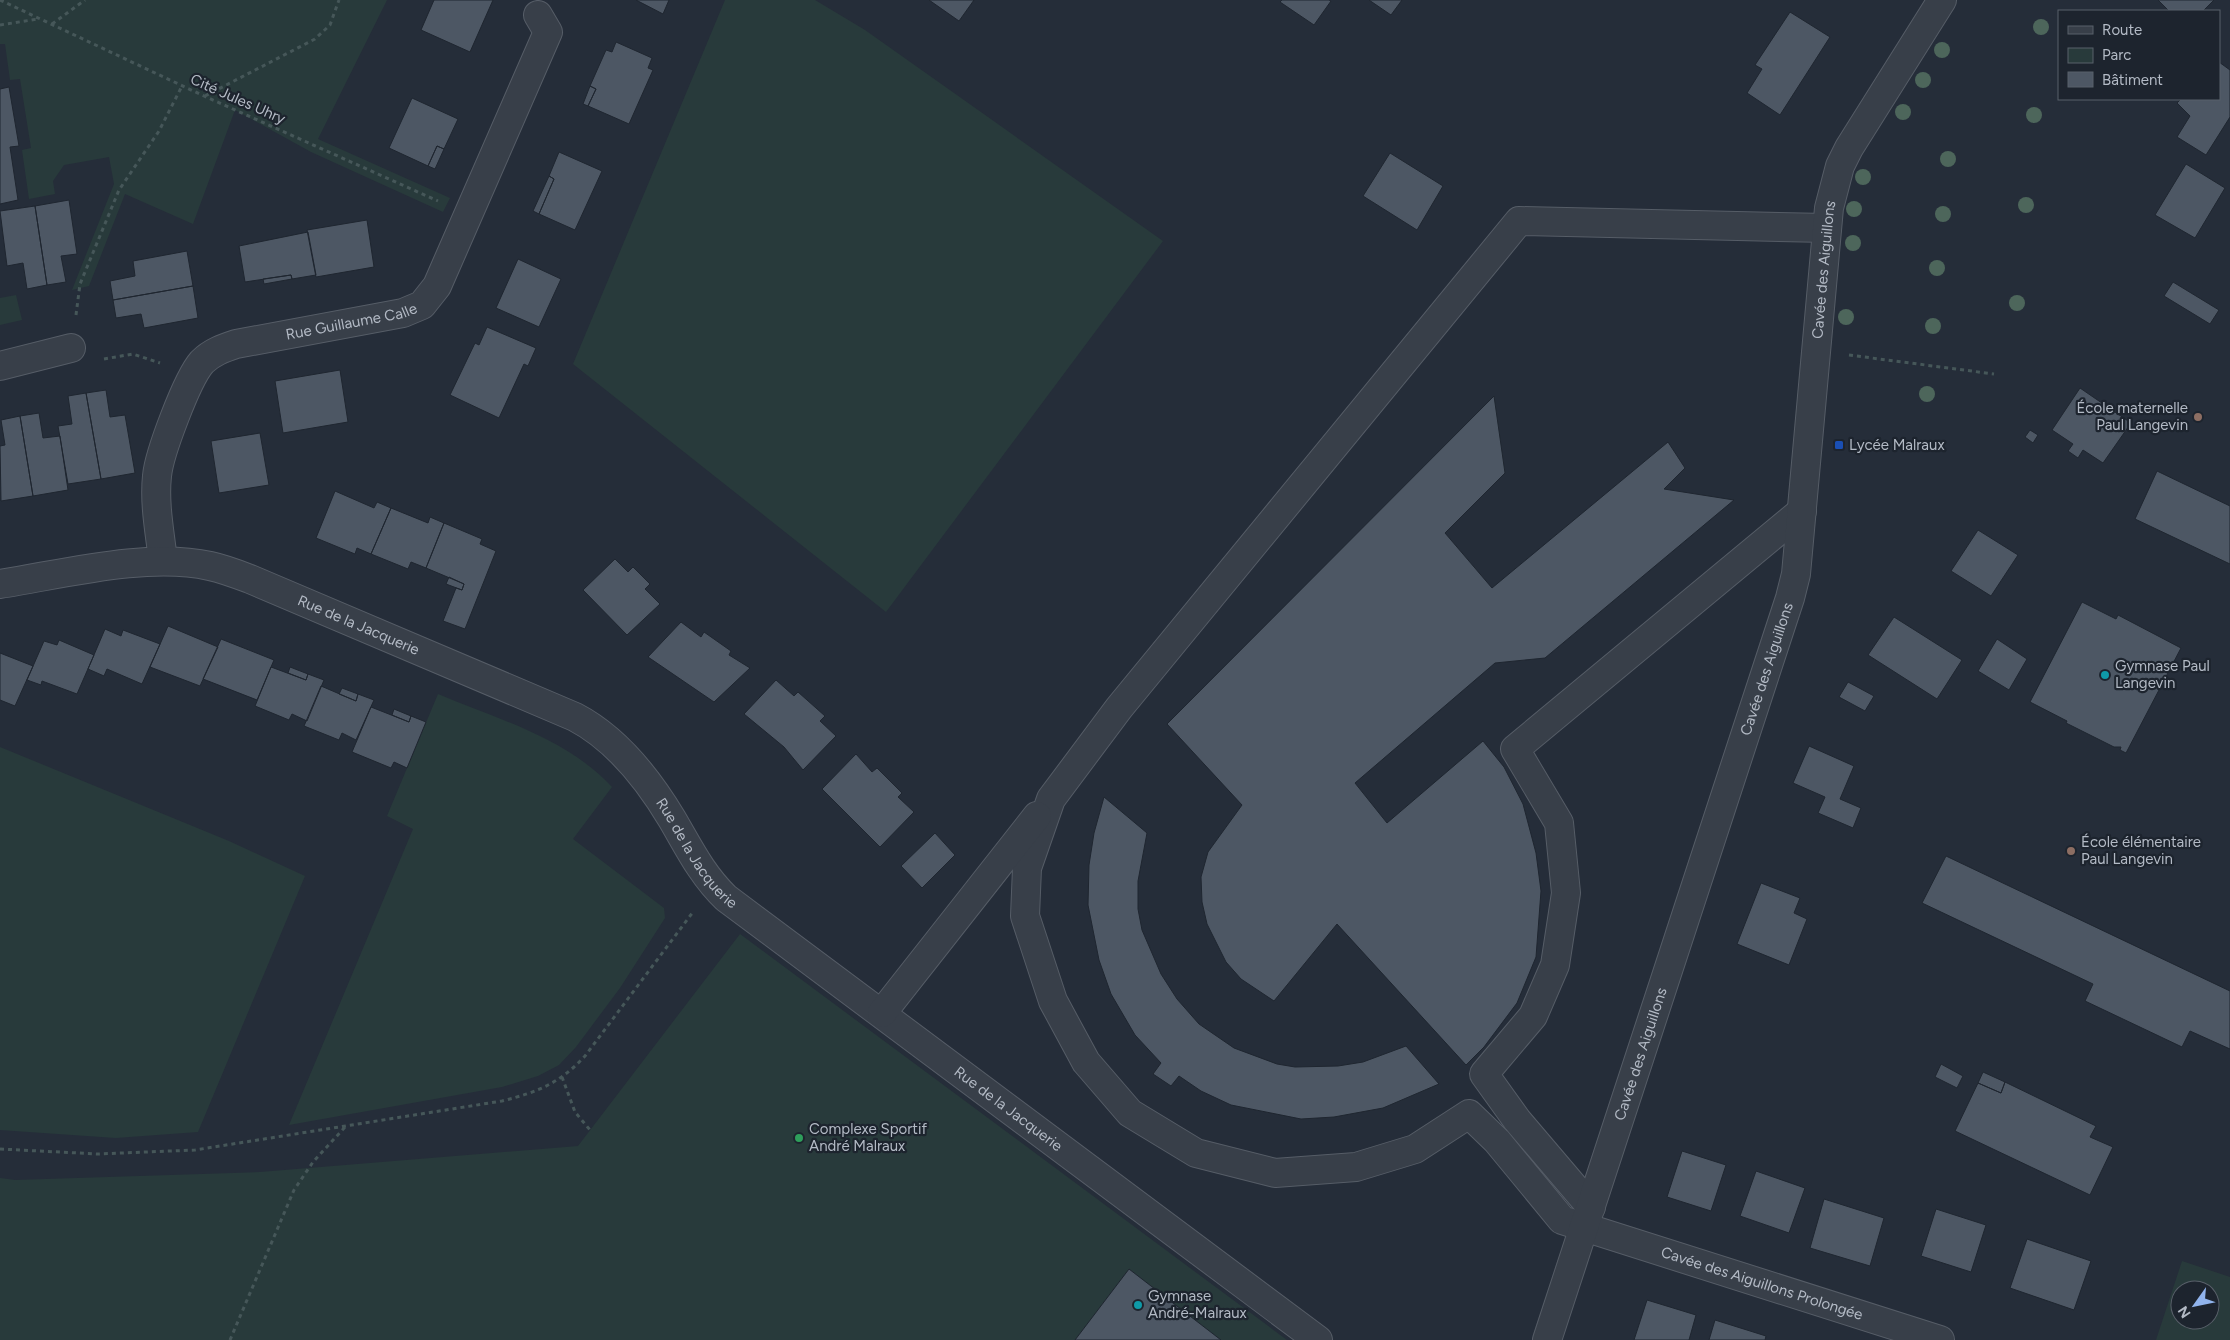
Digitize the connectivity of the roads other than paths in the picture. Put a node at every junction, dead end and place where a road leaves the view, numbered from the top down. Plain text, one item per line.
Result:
1 (1942, 0) edge
2 (538, 15) dead end
3 (1828, 228) junction
4 (71, 348) road end
5 (0, 366) edge
6 (1802, 511) junction
7 (163, 561) junction
8 (0, 584) edge
9 (1051, 799) junction
10 (882, 1013) junction
11 (1588, 1217) junction
12 (1318, 1340) edge
13 (1547, 1340) edge
14 (1940, 1340) edge

1 - 3 street, Cavée des Aiguillons
2 - 7 street, Rue Guillaume Calle
3 - 6 street, Cavée des Aiguillons
3 - 9 street
4 - 5 street
6 - 11 street, Cavée des Aiguillons
6 - 11 street
7 - 8 street, Rue de la Jacquerie
7 - 10 street, Rue de la Jacquerie
9 - 10 street
9 - 11 street, Cavée des Aiguillons Prolongée
10 - 12 street, Rue de la Jacquerie
11 - 13 street, Cavée des Aiguillons
11 - 14 street, Cavée des Aiguillons Prolongée

